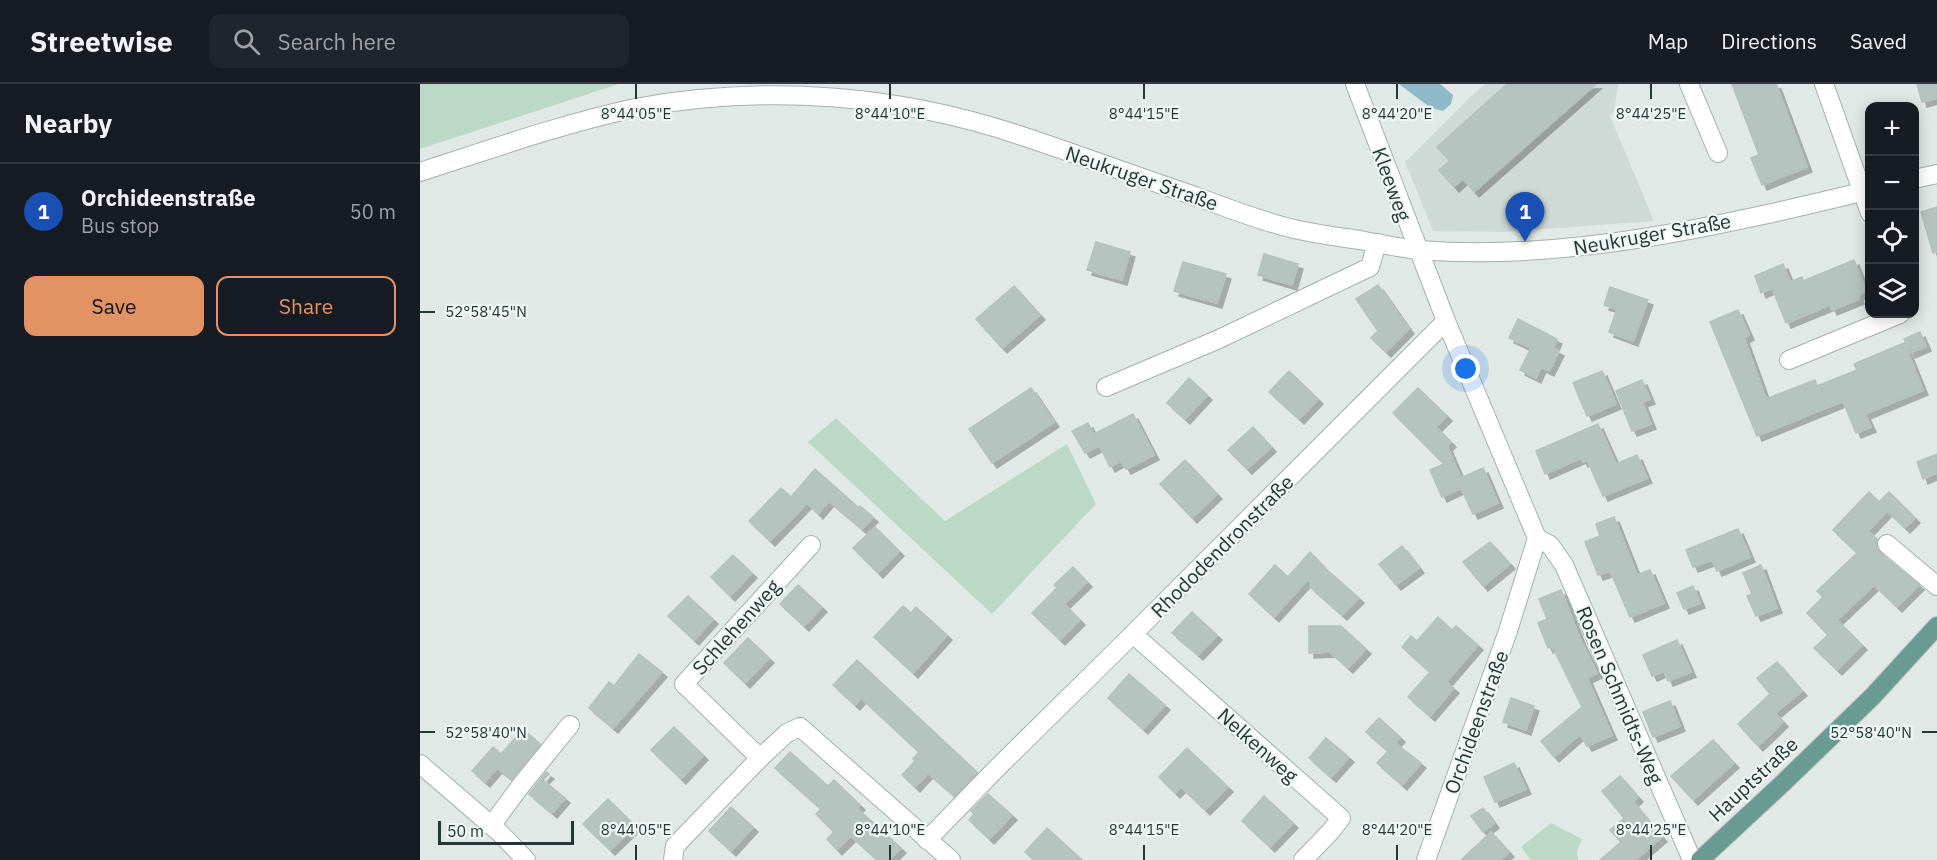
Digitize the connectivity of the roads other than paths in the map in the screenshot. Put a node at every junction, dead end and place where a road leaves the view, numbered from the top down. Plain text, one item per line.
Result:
1 (1355, 84) edge
2 (1689, 84) edge
3 (1824, 84) edge
4 (825, 89) edge
5 (1718, 153) dead end
6 (420, 172) edge
7 (1937, 174) edge
8 (1919, 178) edge
9 (1865, 191) edge
10 (1377, 243) junction
11 (1418, 250) junction
12 (1890, 318) edge
13 (1446, 321) junction
14 (1789, 360) dead end
15 (1106, 387) dead end
16 (1537, 538) junction
17 (1887, 544) dead end
18 (811, 545) dead end
19 (1937, 586) edge
20 (1937, 626) edge
21 (1134, 634) junction
22 (570, 725) dead end
23 (760, 758) junction
24 (420, 764) edge
25 (491, 826) junction
26 (927, 840) junction
27 (526, 860) edge
28 (673, 860) edge
29 (951, 860) edge
30 (1303, 860) edge
31 (1426, 860) edge
32 (1692, 860) edge
33 (1700, 860) edge

1 - 11 street, Kleeweg
2 - 5 street
3 - 9 street
4 - 6 street, Neukruger Straße
4 - 10 street, Neukruger Straße
7 - 8 street
9 - 11 street, Neukruger Straße
10 - 11 street, Neukruger Straße
10 - 15 street
11 - 13 street
12 - 14 street
13 - 16 street
13 - 21 street, Rhododendronstraße
16 - 31 street, Orchideenstraße
16 - 32 street, Rosen Schmidts-Weg
17 - 19 street
18 - 23 street, Schlehenweg
20 - 33 main road, Hauptstraße
21 - 26 street, Rhododendronstraße
21 - 30 street, Nelkenweg
22 - 25 street
23 - 26 street
23 - 28 street
24 - 25 street
25 - 27 street
26 - 29 street

